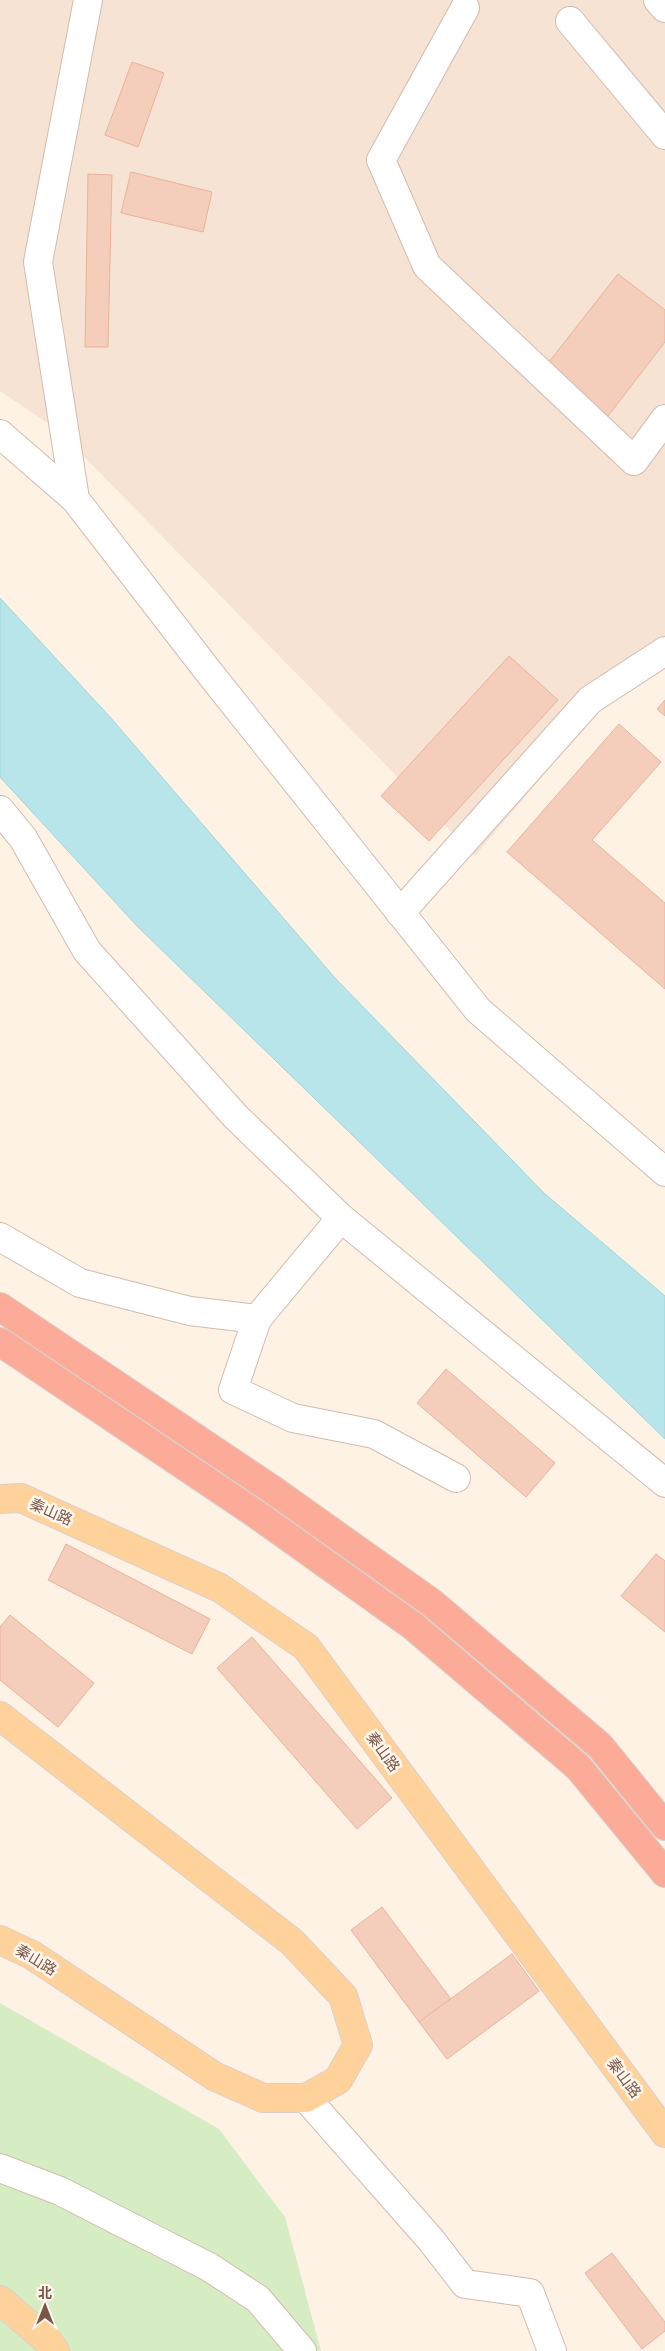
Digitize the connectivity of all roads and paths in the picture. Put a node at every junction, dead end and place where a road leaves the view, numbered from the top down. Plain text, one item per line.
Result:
1 (88, 0) edge
2 (658, 0) edge
3 (465, 8) dead end
4 (665, 8) edge
5 (570, 21) dead end
6 (665, 135) edge
7 (665, 419) edge
8 (0, 434) edge
9 (75, 499) junction
10 (665, 651) edge
11 (0, 810) edge
12 (400, 912) junction
13 (665, 1171) edge
14 (341, 1218) junction
15 (0, 1237) edge
16 (0, 1307) edge
17 (257, 1319) junction
18 (0, 1342) edge
19 (456, 1478) dead end
20 (665, 1483) edge
21 (0, 1499) edge
22 (0, 1716) edge
23 (665, 1826) edge
24 (665, 1873) edge
25 (0, 1940) edge
26 (306, 2098) junction
27 (665, 2133) edge
28 (0, 2168) edge
29 (0, 2300) edge
30 (54, 2351) edge
31 (302, 2351) edge
32 (552, 2351) edge

1 - 9 street
2 - 4 street
3 - 7 street
5 - 6 street
8 - 9 street
9 - 12 street
10 - 12 street
11 - 14 street
12 - 13 street
14 - 17 street
14 - 20 street
15 - 17 street
16 - 23 highway
17 - 19 street
18 - 24 highway
21 - 27 main road, 秦山路
22 - 26 main road, 秦山路
25 - 26 main road, 秦山路
26 - 32 street
28 - 31 street
29 - 30 main road

